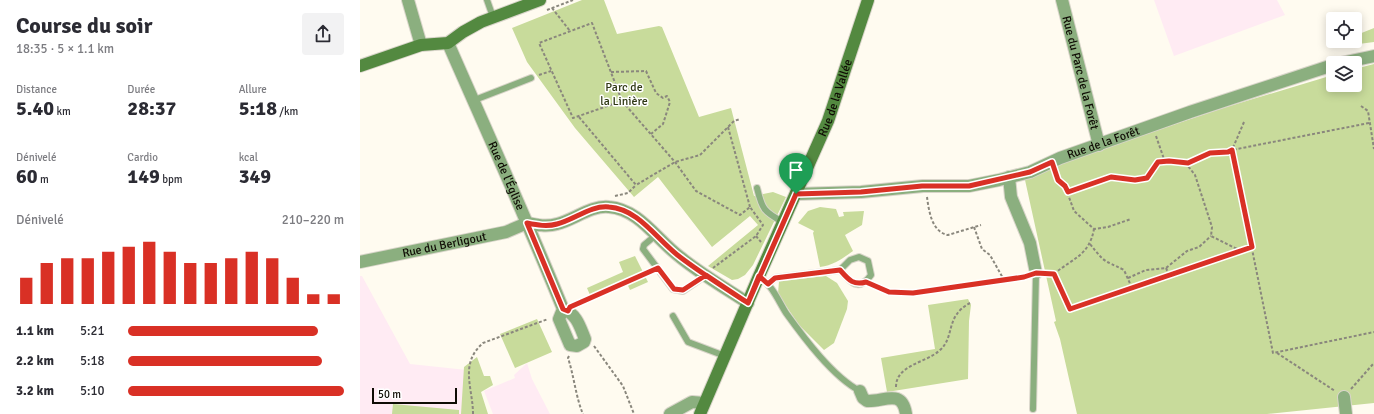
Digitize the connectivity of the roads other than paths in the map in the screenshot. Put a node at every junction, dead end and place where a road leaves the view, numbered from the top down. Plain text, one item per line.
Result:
1 (408, 0) edge
2 (486, 0) edge
3 (540, 0) edge
4 (868, 0) edge
5 (1062, 0) edge
6 (494, 17) junction
7 (448, 43) junction
8 (421, 45) junction
9 (1374, 56) edge
10 (1362, 59) edge
11 (360, 66) edge
12 (1326, 67) edge
13 (531, 78) road end
14 (472, 101) junction
15 (1099, 145) junction
16 (1008, 178) junction
17 (757, 188) dead end
18 (796, 194) junction
19 (783, 222) junction
20 (527, 223) junction
21 (656, 235) junction
22 (360, 262) edge
23 (840, 270) junction
24 (1036, 273) joint
25 (706, 275) junction
26 (763, 280) junction
27 (748, 303) junction
28 (563, 312) junction
29 (673, 316) dead end
30 (725, 356) junction
31 (860, 391) joint
32 (1344, 396) road end
33 (702, 409) edge
34 (1033, 409) dead end
35 (670, 414) edge
36 (906, 414) edge
37 (1346, 414) edge

1 - 8 street
2 - 6 lane
3 - 6 street
4 - 18 street, Rue de la Vallée
5 - 15 street, Rue du Parc de la Forêt
6 - 7 street
7 - 8 street
7 - 14 street, Rue de l'Église
8 - 11 street
9 - 10 street
12 - 15 street, Rue de la Forêt
13 - 14 lane
14 - 20 street, Rue de l'Église
15 - 16 street, Rue de la Forêt
16 - 18 street, Rue de la Forêt
16 - 24 street
17 - 19 lane
18 - 19 street, Rue de la Vallée
19 - 26 street, Rue de la Vallée
20 - 21 street
20 - 22 street, Rue du Berligout
20 - 28 street, Rue de l'Église
21 - 25 street
21 - 25 lane
23 - 23 lane
23 - 26 lane
24 - 34 lane
25 - 27 street
26 - 27 street, Rue de la Vallée
26 - 31 lane
27 - 30 street, Rue de la Vallée
28 - 28 street, Rue de l'Église
29 - 30 lane
30 - 33 street, Rue de la Vallée
31 - 36 street
32 - 37 street
33 - 35 street

